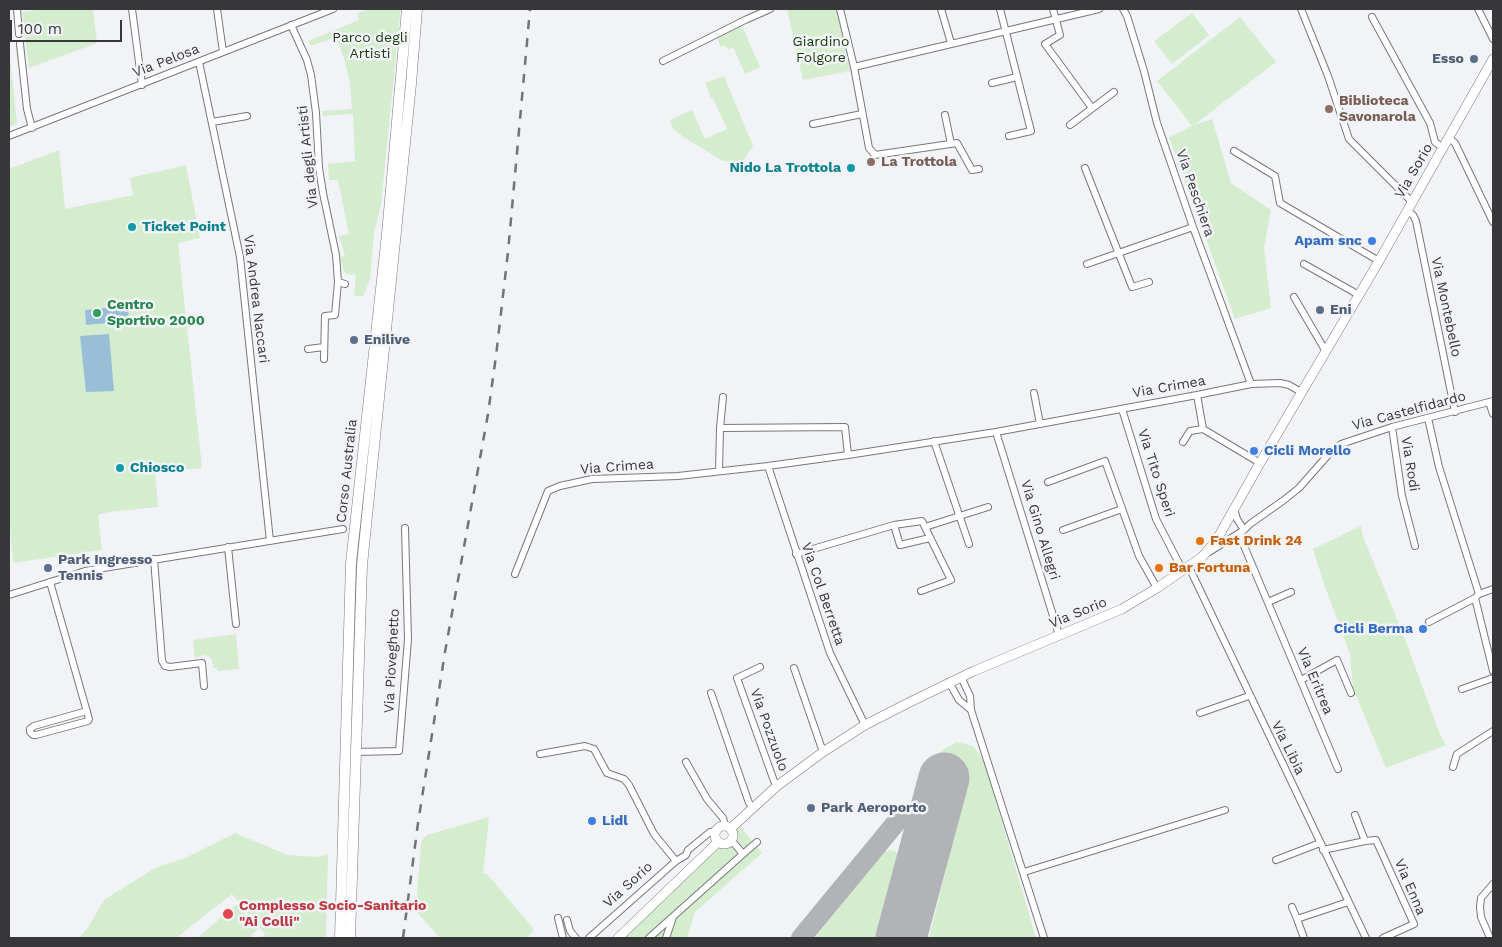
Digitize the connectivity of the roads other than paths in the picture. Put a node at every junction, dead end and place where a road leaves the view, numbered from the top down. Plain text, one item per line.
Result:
1 (16, 9) edge
2 (132, 9) edge
3 (217, 9) edge
4 (333, 9) edge
5 (406, 9) edge
6 (417, 9) edge
7 (770, 9) edge
8 (840, 9) edge
9 (941, 9) edge
10 (1000, 9) edge
11 (1053, 9) edge
12 (1099, 9) edge
13 (1123, 9) edge
14 (1301, 9) edge
15 (1478, 9) edge
16 (1372, 17) dead end
17 (1056, 19) junction
18 (291, 25) junction
19 (1006, 31) junction
20 (19, 34) dead end
21 (1493, 39) edge
22 (20, 44) dead end
23 (950, 44) junction
24 (223, 52) junction
25 (1493, 60) edge
26 (663, 61) dead end
27 (199, 62) junction
28 (854, 67) junction
29 (1017, 77) junction
30 (992, 83) dead end
31 (142, 85) junction
32 (1114, 92) dead end
33 (1092, 108) junction
34 (862, 114) junction
35 (945, 115) dead end
36 (247, 116) dead end
37 (212, 122) junction
38 (813, 124) dead end
39 (1070, 125) dead end
40 (32, 128) junction
41 (9, 136) edge
42 (1009, 136) dead end
43 (1449, 138) junction
44 (951, 144) junction
45 (1443, 148) junction
46 (1234, 151) dead end
47 (1085, 168) dead end
48 (979, 169) dead end
49 (1412, 202) junction
50 (1407, 211) junction
51 (1493, 222) edge
52 (1193, 227) junction
53 (1119, 253) junction
54 (1379, 261) junction
55 (1087, 264) dead end
56 (1304, 264) dead end
57 (1149, 282) dead end
58 (1358, 295) junction
59 (1294, 297) dead end
60 (324, 348) junction
61 (308, 350) dead end
62 (1325, 350) junction
63 (324, 359) dead end
64 (1251, 384) junction
65 (1301, 392) junction
66 (1034, 393) dead end
67 (1197, 395) junction
68 (723, 397) dead end
69 (1491, 402) edge
70 (1122, 409) junction
71 (1455, 412) junction
72 (1493, 414) edge
73 (1428, 418) junction
74 (1040, 424) junction
75 (720, 428) junction
76 (1392, 428) junction
77 (1202, 429) junction
78 (996, 432) junction
79 (934, 441) junction
80 (1183, 442) dead end
81 (848, 455) junction
82 (1260, 463) junction
83 (768, 466) junction
84 (718, 471) junction
85 (1048, 482) dead end
86 (988, 507) dead end
87 (1122, 509) junction
88 (1234, 509) junction
89 (959, 516) junction
90 (894, 526) junction
91 (925, 527) junction
92 (405, 528) dead end
93 (343, 529) dead end
94 (1063, 530) dead end
95 (1241, 532) junction
96 (930, 538) junction
97 (270, 541) junction
98 (969, 544) dead end
99 (1415, 546) dead end
100 (228, 547) junction
101 (796, 554) junction
102 (1202, 557) junction
103 (154, 559) junction
104 (1186, 569) junction
105 (515, 574) dead end
106 (50, 582) junction
107 (1157, 588) junction
108 (1493, 589) edge
109 (921, 591) dead end
110 (1291, 592) dead end
111 (9, 595) edge
112 (1477, 596) junction
113 (1268, 602) junction
114 (1429, 622) dead end
115 (236, 624) dead end
116 (1059, 635) junction
117 (1491, 649) edge
118 (760, 667) dead end
119 (794, 668) dead end
120 (1493, 671) edge
121 (961, 677) junction
122 (1493, 678) edge
123 (1301, 680) junction
124 (950, 682) junction
125 (204, 686) dead end
126 (1462, 689) dead end
127 (711, 692) dead end
128 (1351, 693) dead end
129 (1249, 696) junction
130 (971, 710) junction
131 (87, 711) junction
132 (1200, 713) dead end
133 (866, 725) junction
134 (1493, 731) edge
135 (355, 752) junction
136 (824, 752) junction
137 (540, 754) dead end
138 (686, 762) dead end
139 (1453, 768) dead end
140 (1338, 769) dead end
141 (778, 786) junction
142 (753, 808) junction
143 (1225, 810) dead end
144 (1355, 815) dead end
145 (728, 827) junction
146 (716, 831) junction
147 (732, 841) junction
148 (1365, 841) junction
149 (718, 842) junction
150 (757, 842) dead end
151 (1320, 843) junction
152 (1323, 850) junction
153 (686, 854) junction
154 (743, 854) junction
155 (1276, 860) dead end
156 (676, 861) junction
157 (694, 867) junction
158 (1024, 872) junction
159 (1493, 884) edge
160 (1348, 902) junction
161 (1292, 907) dead end
162 (673, 916) junction
163 (558, 918) dead end
164 (1297, 919) junction
165 (567, 920) dead end
166 (340, 938) edge
167 (350, 938) edge
168 (563, 938) edge
169 (576, 938) edge
170 (589, 938) edge
171 (618, 938) edge
172 (649, 938) edge
173 (666, 938) edge
174 (1044, 938) edge
175 (1304, 938) edge
176 (1366, 938) edge
177 (1383, 938) edge
178 (1490, 938) edge

1 - 20 street
2 - 31 street
3 - 24 street
4 - 18 street, Via Pelosa
5 - 166 highway, Corso Australia
6 - 135 highway, Corso Australia
7 - 26 street
8 - 28 street
9 - 23 street
10 - 19 street
11 - 17 street
12 - 17 street
13 - 52 street, Via Peschiera
14 - 49 street
15 - 21 street
16 - 45 street
17 - 19 street
17 - 33 street
18 - 24 street, Via Pelosa
18 - 60 street, Via degli Artisti
19 - 23 street
19 - 29 street
22 - 40 street
23 - 28 street
24 - 27 street, Via Pelosa
25 - 43 main road, Via Sorio
27 - 31 street, Via Pelosa
27 - 37 street, Via Andrea Naccari
28 - 34 street
29 - 30 street
29 - 42 street
31 - 40 street, Via Pelosa
32 - 33 street
33 - 39 street
34 - 38 street
34 - 44 street
35 - 44 street
36 - 37 street
37 - 97 street, Via Andrea Naccari
40 - 41 street, Via Pelosa
43 - 45 main road, Via Sorio
43 - 51 street
44 - 48 street
45 - 49 main road, Via Sorio
46 - 54 street
47 - 53 street
49 - 50 main road, Via Sorio
50 - 54 main road, Via Sorio
50 - 71 street, Via Montebello
52 - 53 street
52 - 64 street, Via Peschiera
53 - 55 street
53 - 57 street
54 - 58 main road, Via Sorio
56 - 58 street
58 - 62 main road, Via Sorio
59 - 62 street
60 - 61 street
60 - 63 street
62 - 65 main road, Via Sorio
64 - 65 street, Via Crimea
64 - 67 street, Via Crimea
65 - 82 main road, Via Sorio
66 - 74 street
67 - 70 street, Via Crimea
67 - 77 street
68 - 75 street
69 - 71 street, Via Castelfidardo
69 - 72 street
70 - 74 street, Via Crimea
70 - 104 street, Via Tito Speri
71 - 73 street, Via Castelfidardo
73 - 76 street, Via Castelfidardo
73 - 112 street
74 - 78 street, Via Crimea
75 - 81 street
75 - 84 street
76 - 95 street, Via Castelfidardo
76 - 99 street, Via Rodi
77 - 80 street
77 - 82 street
78 - 79 street, Via Crimea
78 - 116 street, Via Gino Allegri
79 - 81 street, Via Crimea
79 - 89 street
81 - 83 street, Via Crimea
82 - 88 main road, Via Sorio
83 - 84 street, Via Crimea
83 - 101 street, Via Col Berretta
84 - 105 street, Via Crimea
85 - 87 street
86 - 89 street
87 - 94 street
87 - 107 street
88 - 95 street
88 - 102 main road, Via Sorio
89 - 91 street
89 - 98 street
90 - 91 street
90 - 96 street
90 - 101 street
91 - 96 street
92 - 135 street, Via Pioveghetto
93 - 97 street
95 - 102 street, Via Castelfidardo
95 - 113 street, Via Eritrea
96 - 109 street
97 - 100 street
100 - 103 street
100 - 115 street
101 - 133 street, Via Col Berretta
102 - 104 main road, Via Sorio
103 - 106 street
103 - 125 street
104 - 107 main road, Via Sorio
104 - 129 street, Via Libia
106 - 111 street
106 - 131 street
107 - 116 main road, Via Sorio
108 - 112 street
110 - 113 street
112 - 114 street
112 - 117 street
113 - 123 street, Via Eritrea
116 - 121 main road, Via Sorio
117 - 120 street
118 - 141 street, Via Pozzuolo
119 - 136 street
121 - 124 main road, Via Sorio
121 - 130 street
122 - 126 street
123 - 128 street
123 - 140 street, Via Eritrea
124 - 130 street
124 - 133 main road, Via Sorio
127 - 142 street
129 - 132 street
129 - 151 street, Via Libia
130 - 158 street
131 - 131 street
133 - 136 main road, Via Sorio
134 - 139 street
135 - 167 highway, Corso Australia
136 - 141 main road, Via Sorio
137 - 156 street
138 - 145 street
141 - 142 main road, Via Sorio
142 - 145 main road, Via Sorio
143 - 158 street
144 - 148 street
145 - 146 main road, Via Sorio
145 - 147 main road
146 - 149 main road
146 - 153 street, Via Sorio
147 - 149 main road
147 - 154 street
148 - 152 street
148 - 177 street, Via Enna
149 - 157 main road
150 - 154 street
151 - 152 street, Via Libia
151 - 155 street
152 - 160 street, Via Libia
153 - 156 street, Via Sorio
153 - 157 street
154 - 162 street
156 - 170 street, Via Sorio
157 - 171 main road
158 - 174 street
159 - 178 street
160 - 164 street
160 - 176 street, Via Libia
161 - 164 street
162 - 172 street
162 - 173 street
163 - 168 street
164 - 175 street
165 - 169 street

